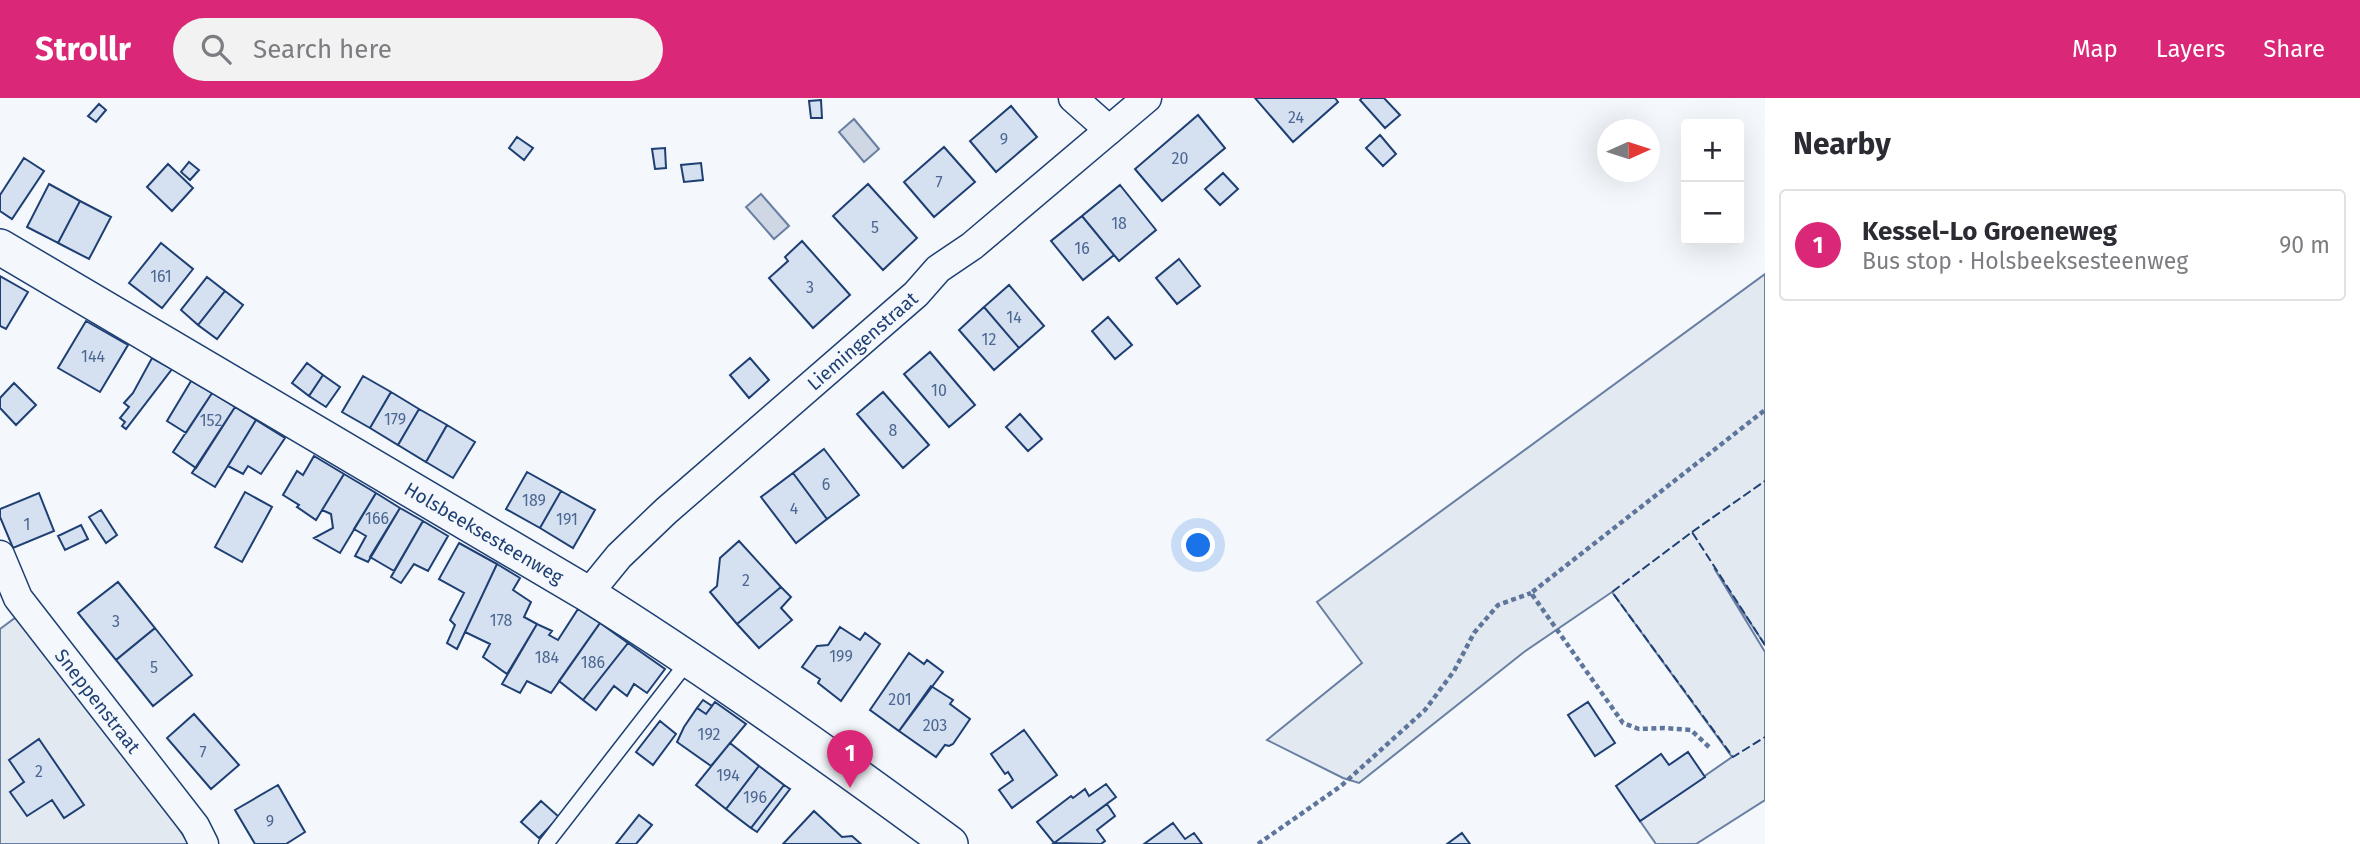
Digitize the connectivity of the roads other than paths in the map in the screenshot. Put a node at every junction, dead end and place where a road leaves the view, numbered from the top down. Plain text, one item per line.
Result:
1 (1073, 98) edge
2 (1147, 98) edge
3 (1109, 130) junction
4 (0, 247) edge
5 (0, 555) edge
6 (588, 594) junction
7 (689, 660) junction
8 (204, 844) edge
9 (546, 844) edge
10 (950, 844) edge

1 - 3 street
2 - 3 street, Liemingenstraat
3 - 6 street, Liemingenstraat
4 - 6 street, Holsbeeksesteenweg
5 - 8 street, Sneppenstraat
6 - 7 street, Holsbeeksesteenweg
7 - 9 lane
7 - 10 street, Holsbeeksesteenweg

